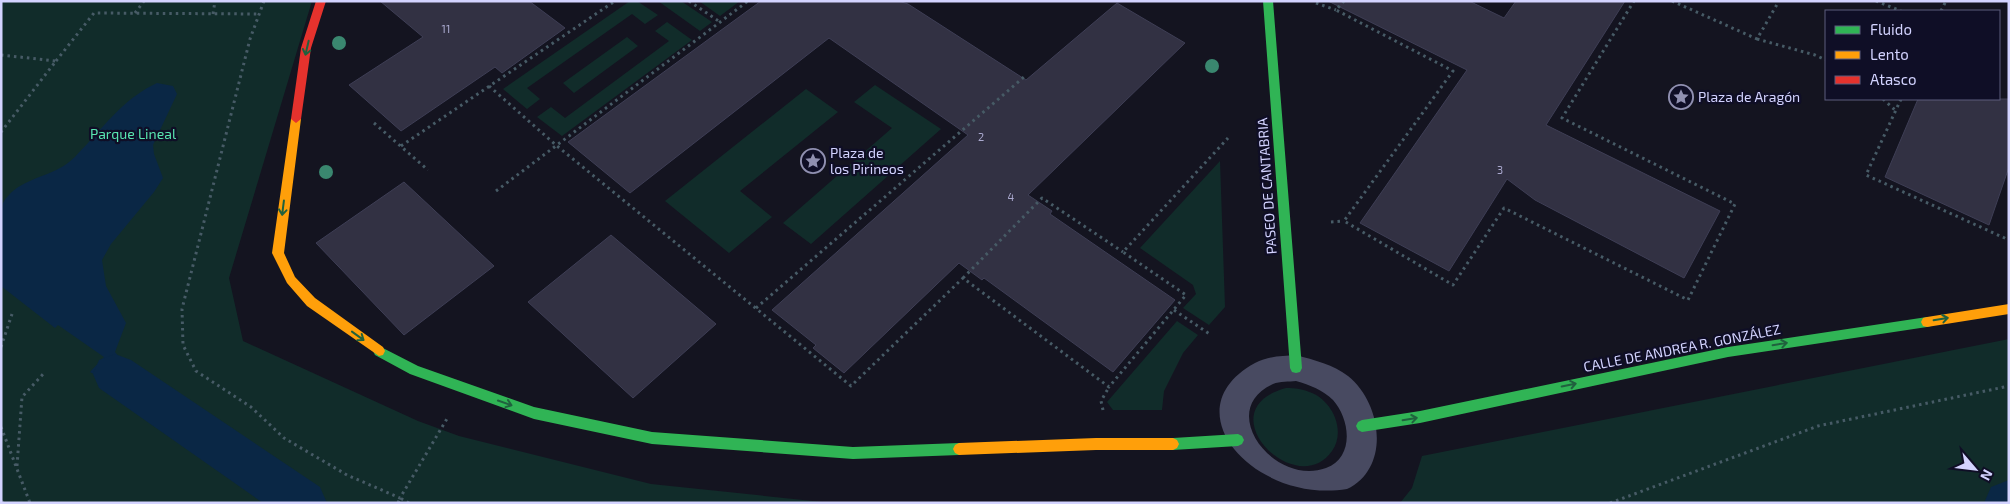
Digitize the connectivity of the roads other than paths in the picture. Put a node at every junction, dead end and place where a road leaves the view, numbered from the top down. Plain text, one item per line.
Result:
1 (321, 1) edge
2 (1268, 1) edge
3 (2009, 309) edge
4 (1296, 368) junction
5 (1362, 426) junction
6 (1238, 440) junction

1 -> 6 street
2 - 4 street, PASEO DE CANTABRIA
5 -> 3 street, CALLE DE ANDREA R. GONZÁLEZ
4 - 5 street
4 - 6 street
5 - 6 street

